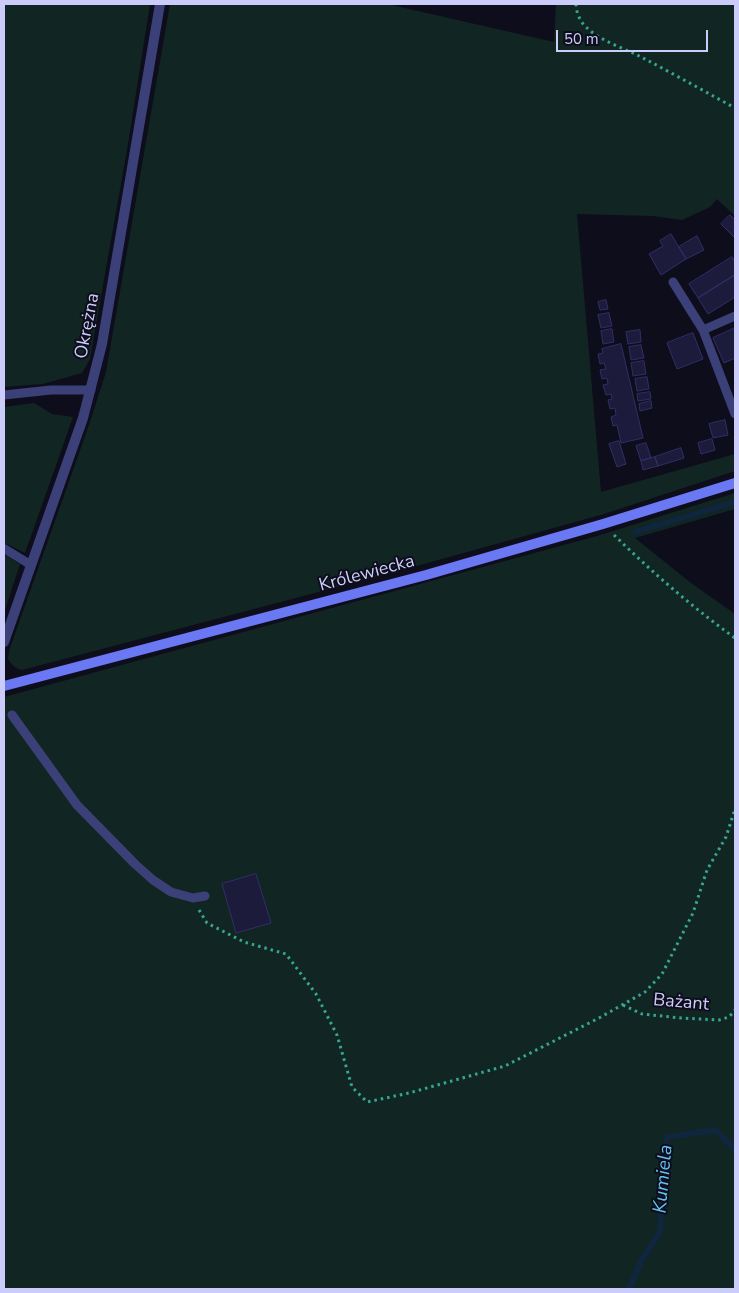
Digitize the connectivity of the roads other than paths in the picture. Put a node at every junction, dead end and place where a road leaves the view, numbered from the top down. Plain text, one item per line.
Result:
1 (160, 4) edge
2 (673, 282) dead end
3 (735, 316) edge
4 (703, 330) junction
5 (91, 390) junction
6 (4, 395) edge
7 (735, 414) edge
8 (735, 483) edge
9 (5, 549) edge
10 (31, 565) junction
11 (4, 642) edge
12 (4, 686) edge
13 (12, 715) dead end
14 (206, 896) dead end

1 - 5 street, Okrężna
2 - 4 lane
3 - 4 lane
4 - 7 lane
5 - 6 lane
5 - 10 street, Okrężna
8 - 12 main road, Królewiecka
9 - 10 lane
10 - 11 street, Okrężna
13 - 14 lane

